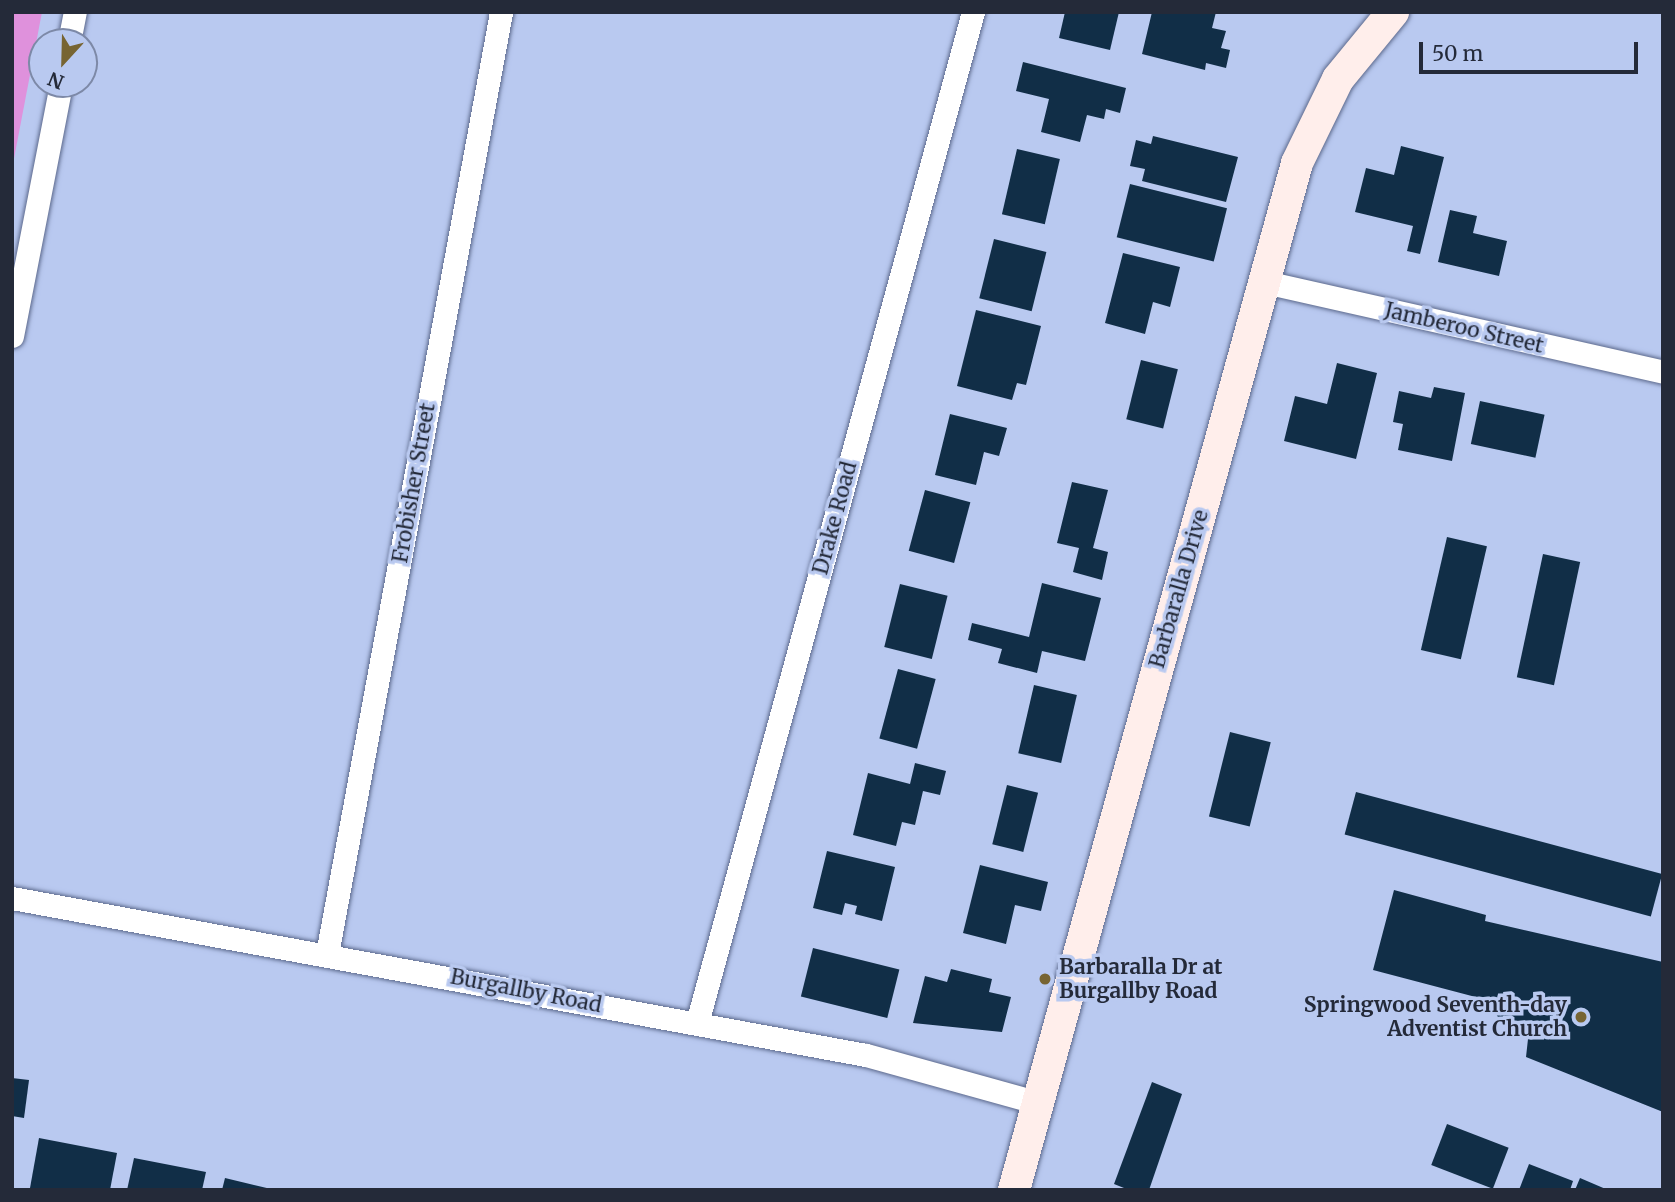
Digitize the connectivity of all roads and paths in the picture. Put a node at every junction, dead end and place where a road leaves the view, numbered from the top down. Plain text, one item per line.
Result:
1 (501, 12) edge
2 (973, 12) edge
3 (1393, 12) edge
4 (58, 98) edge
5 (1265, 282) junction
6 (12, 336) edge
7 (1663, 372) edge
8 (12, 898) edge
9 (327, 954) junction
10 (697, 1023) junction
11 (1036, 1102) junction
12 (1014, 1190) edge

1 - 9 street, Frobisher Street
2 - 10 street, Drake Road
3 - 5 street, Barbaralla Drive
4 - 6 street
5 - 7 street, Jamberoo Street
5 - 11 street, Barbaralla Drive
8 - 9 street, Burgallby Road
9 - 10 street, Burgallby Road
10 - 11 street, Burgallby Road
11 - 12 street, Barbaralla Drive

